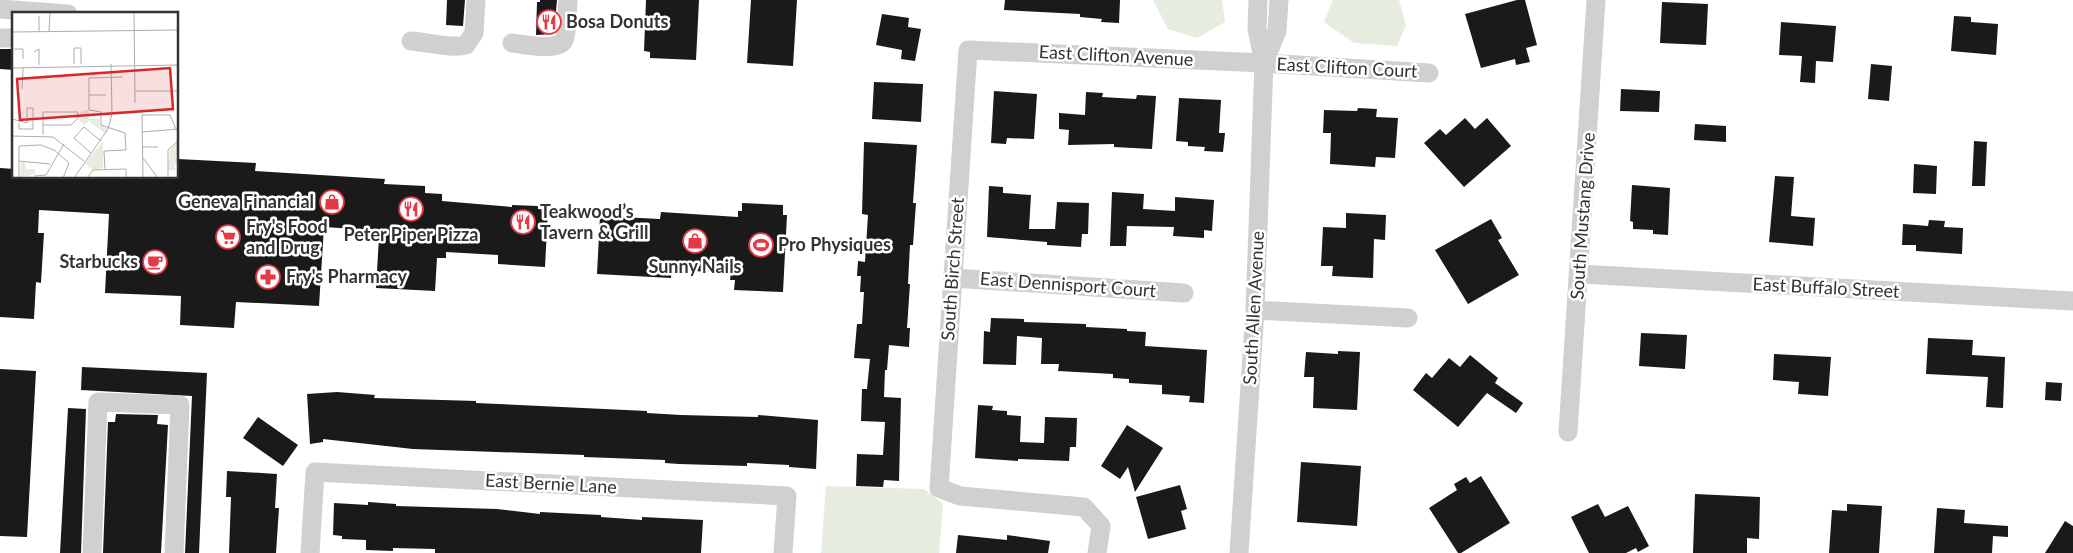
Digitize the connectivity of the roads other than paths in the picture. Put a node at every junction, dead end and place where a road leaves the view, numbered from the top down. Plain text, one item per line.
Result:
1 (476, 0) edge
2 (568, 0) edge
3 (1258, 0) edge
4 (1278, 0) edge
5 (1596, 0) edge
6 (0, 9) edge
7 (41, 12) edge
8 (412, 41) dead end
9 (512, 43) dead end
10 (968, 50) joint
11 (1264, 63) junction
12 (1430, 73) dead end
13 (1580, 274) junction
14 (953, 278) junction
15 (1184, 292) dead end
16 (2073, 302) edge
17 (1255, 310) junction
18 (1408, 318) dead end
19 (1568, 432) dead end
20 (92, 553) edge
21 (174, 553) edge
22 (310, 553) edge
23 (783, 553) edge
24 (1097, 553) edge
25 (1239, 553) edge
26 (1245, 553) edge

1 - 8 street
2 - 9 street
3 - 11 street, South Allen Avenue
4 - 11 street, South Allen Avenue
5 - 13 street, South Mustang Drive
6 - 7 street
10 - 11 street, East Clifton Avenue
10 - 14 street, South Birch Street
11 - 12 street, East Clifton Court
11 - 17 street, South Allen Avenue
13 - 16 street, East Buffalo Street
13 - 19 street, South Mustang Drive
14 - 15 street, East Dennisport Court
14 - 24 street, South Birch Street
17 - 18 street
17 - 25 street, South Allen Avenue
20 - 21 street
22 - 23 street, East Bernie Lane
25 - 26 street

